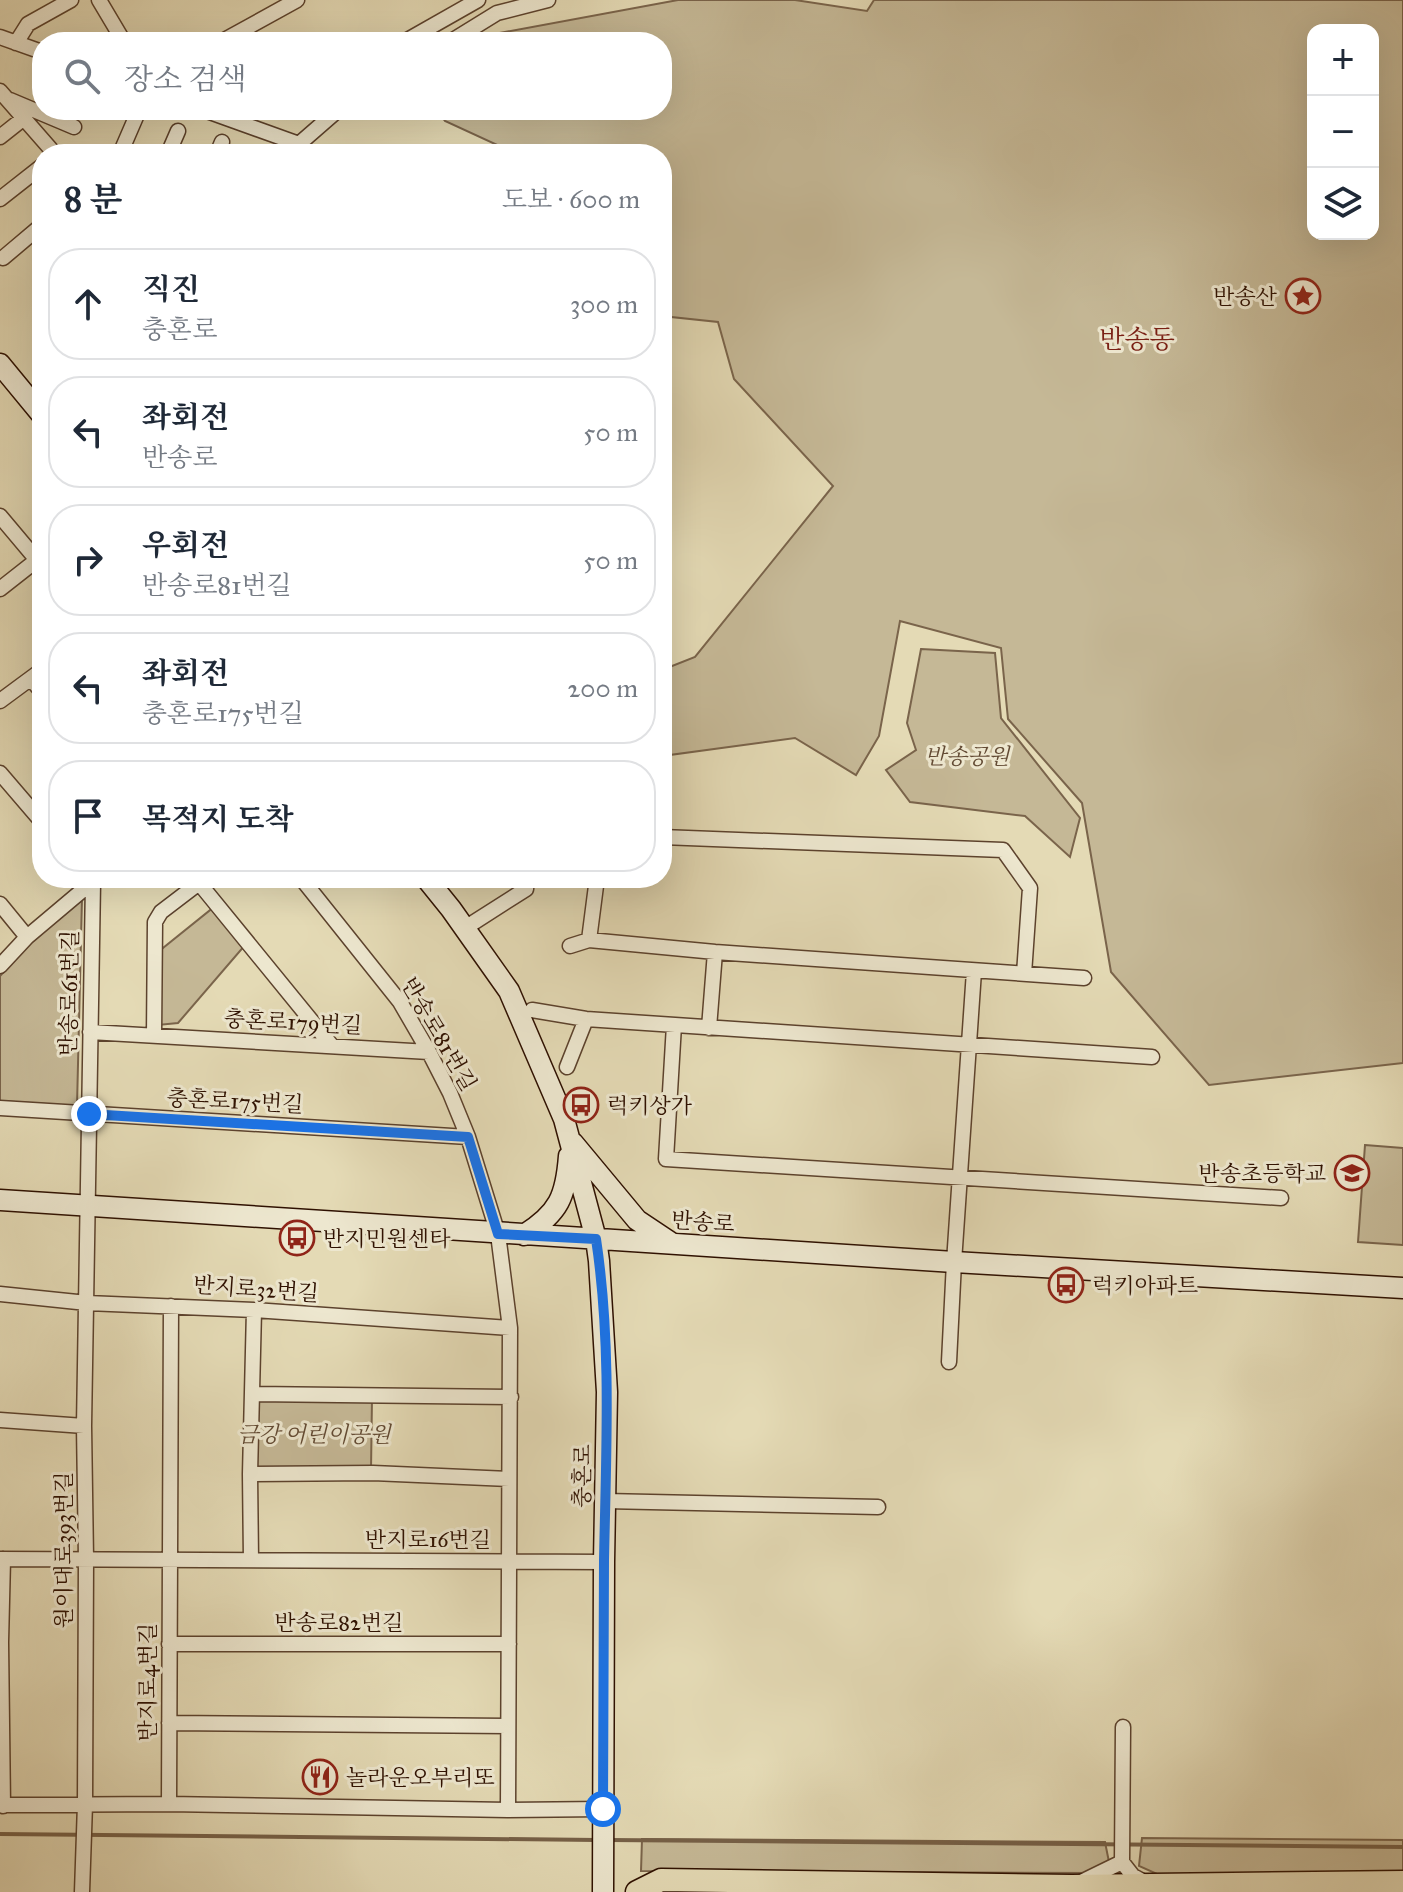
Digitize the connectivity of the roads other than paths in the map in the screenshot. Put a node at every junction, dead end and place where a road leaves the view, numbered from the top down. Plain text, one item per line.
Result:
1 (71, 0) edge
2 (99, 0) edge
3 (297, 0) edge
4 (478, 0) edge
5 (548, 0) edge
6 (118, 32) edge
7 (239, 32) edge
8 (422, 32) edge
9 (466, 32) edge
10 (0, 37) edge
11 (16, 43) junction
12 (32, 49) edge
13 (3, 95) edge
14 (32, 108) edge
15 (24, 118) junction
16 (58, 120) edge
17 (135, 120) edge
18 (228, 120) edge
19 (327, 120) edge
20 (74, 127) dead end
21 (178, 131) dead end
22 (0, 137) edge
23 (46, 144) edge
24 (124, 144) edge
25 (172, 144) edge
26 (284, 144) edge
27 (301, 144) edge
28 (32, 174) edge
29 (0, 199) edge
30 (32, 233) edge
31 (3, 258) dead end
32 (0, 364) edge
33 (32, 392) edge
34 (0, 516) edge
35 (32, 552) edge
36 (32, 567) edge
37 (0, 589) edge
38 (32, 678) edge
39 (0, 701) edge
40 (0, 773) edge
41 (32, 810) edge
42 (672, 837) edge
43 (83, 888) edge
44 (93, 888) edge
45 (188, 888) edge
46 (204, 888) edge
47 (309, 888) edge
48 (434, 888) edge
49 (526, 888) edge
50 (596, 888) edge
51 (0, 904) edge
52 (465, 928) junction
53 (27, 937) junction
54 (589, 940) junction
55 (570, 946) dead end
56 (715, 952) junction
57 (0, 966) edge
58 (974, 971) junction
59 (1024, 974) junction
60 (1084, 978) dead end
61 (532, 1010) dead end
62 (586, 1019) junction
63 (674, 1025) junction
64 (709, 1028) junction
65 (90, 1032) junction
66 (154, 1036) junction
67 (969, 1045) junction
68 (332, 1046) junction
69 (429, 1052) junction
70 (1152, 1057) dead end
71 (567, 1067) dead end
72 (0, 1108) edge
73 (89, 1114) junction
74 (468, 1137) junction
75 (570, 1140) junction
76 (960, 1178) junction
77 (1281, 1198) dead end
78 (0, 1200) edge
79 (88, 1207) junction
80 (498, 1234) junction
81 (524, 1235) junction
82 (596, 1239) junction
83 (674, 1244) junction
84 (954, 1262) junction
85 (1403, 1288) edge
86 (0, 1294) edge
87 (87, 1303) junction
88 (171, 1306) junction
89 (254, 1310) junction
90 (510, 1328) junction
91 (949, 1362) dead end
92 (253, 1394) junction
93 (511, 1397) junction
94 (0, 1420) edge
95 (84, 1426) junction
96 (250, 1474) junction
97 (509, 1479) junction
98 (605, 1501) junction
99 (878, 1507) dead end
100 (1, 1559) edge
101 (86, 1559) junction
102 (170, 1560) junction
103 (251, 1560) junction
104 (510, 1562) junction
105 (604, 1562) junction
106 (1, 1642) edge
107 (169, 1644) junction
108 (509, 1644) junction
109 (1, 1722) edge
110 (169, 1723) junction
111 (508, 1726) junction
112 (1123, 1727) dead end
113 (85, 1804) junction
114 (169, 1804) junction
115 (2, 1806) edge
116 (508, 1810) junction
117 (604, 1813) junction
118 (1122, 1862) junction
119 (1403, 1882) edge
120 (1149, 1885) junction
121 (1072, 1886) junction
122 (82, 1892) edge
123 (603, 1892) edge
124 (637, 1892) edge

1 - 11 street
2 - 6 street
3 - 7 street
4 - 8 street
5 - 9 street
10 - 11 street
11 - 12 street
13 - 14 street
13 - 15 street
15 - 22 street
15 - 23 street
16 - 20 street
17 - 24 street
18 - 26 street
19 - 27 street
21 - 25 street
28 - 29 street
30 - 31 street
32 - 33 street
34 - 35 street
36 - 37 street
38 - 39 street
40 - 41 street
42 - 59 street
43 - 53 street
44 - 65 street, 반송로61번길
45 - 66 street
46 - 68 street
47 - 69 street, 반송로81번길
48 - 52 street, 충혼로
49 - 52 street
50 - 54 street
51 - 53 street
52 - 75 street, 충혼로
53 - 57 street
54 - 55 street
54 - 56 street
56 - 58 street
56 - 64 street
58 - 59 street
58 - 67 street
59 - 60 street
61 - 62 street
62 - 63 street
62 - 71 street
63 - 64 street
63 - 76 street
64 - 67 street
65 - 66 street, 충혼로179번길
65 - 73 street, 반송로61번길
66 - 68 street, 충혼로179번길
67 - 70 street
67 - 76 street
68 - 69 street, 충혼로179번길
69 - 74 street, 반송로81번길
72 - 73 street, 충혼로175번길
73 - 74 street, 충혼로175번길
73 - 79 street, 반송로61번길
74 - 80 street, 반송로81번길
75 - 81 street, 충혼로
75 - 82 street, 충혼로
75 - 83 street, 충혼로
76 - 77 street
76 - 84 street
78 - 79 street, 반송로
79 - 80 street, 반송로
79 - 87 street, 원이대로393번길
80 - 81 street, 반송로
80 - 90 street
81 - 82 street, 반송로
82 - 83 street, 반송로
82 - 98 street, 충혼로
83 - 84 street, 반송로
84 - 85 street, 반송로
84 - 91 street
86 - 87 street, 반지로32번길
87 - 88 street, 반지로32번길
87 - 95 street, 원이대로393번길
88 - 89 street, 반지로32번길
88 - 102 street
89 - 90 street, 반지로32번길
89 - 92 street
90 - 93 street
92 - 93 street
92 - 96 street
93 - 97 street
94 - 95 street
95 - 101 street, 원이대로393번길
96 - 97 street
96 - 103 street
97 - 104 street
98 - 99 street
98 - 105 street, 충혼로
100 - 101 street, 반지로16번길
100 - 106 street
101 - 102 street, 반지로16번길
101 - 113 street, 원이대로393번길
102 - 103 street, 반지로16번길
102 - 107 street, 반지로4번길
103 - 104 street, 반지로16번길
104 - 105 street, 반지로16번길
104 - 108 street
105 - 117 street, 충혼로
106 - 109 street
107 - 108 street, 반송로82번길
107 - 110 street, 반지로4번길
108 - 111 street
109 - 115 street
110 - 111 street
110 - 114 street, 반지로4번길
111 - 116 street
112 - 118 street
113 - 114 street
113 - 115 street
113 - 122 street, 원이대로393번길
114 - 116 street
116 - 117 street
117 - 123 street, 충혼로
118 - 120 street
118 - 121 street
119 - 120 main road
120 - 121 main road
121 - 124 main road

